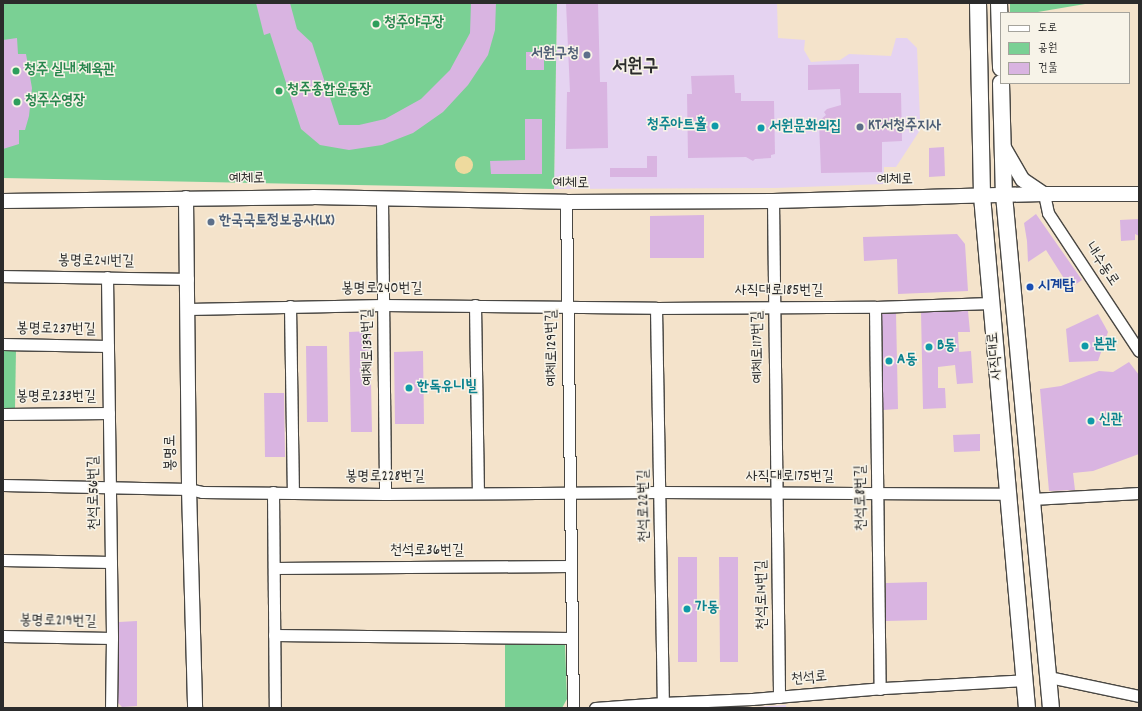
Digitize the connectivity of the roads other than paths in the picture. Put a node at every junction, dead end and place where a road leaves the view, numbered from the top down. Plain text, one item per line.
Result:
1 (978, 3) edge
2 (999, 3) edge
3 (1000, 36) edge
4 (1001, 84) edge
5 (1003, 146) junction
6 (1044, 194) junction
7 (1139, 194) edge
8 (1004, 195) junction
9 (982, 196) junction
10 (186, 198) junction
11 (382, 199) junction
12 (3, 201) edge
13 (773, 201) junction
14 (566, 202) junction
15 (3, 276) edge
16 (107, 278) junction
17 (188, 279) junction
18 (383, 304) junction
19 (992, 304) junction
20 (475, 305) junction
21 (290, 306) junction
22 (567, 306) junction
23 (773, 306) junction
24 (656, 308) junction
25 (874, 308) junction
26 (188, 309) junction
27 (3, 344) edge
28 (108, 346) junction
29 (1139, 351) edge
30 (109, 413) junction
31 (3, 414) edge
32 (3, 485) edge
33 (110, 486) junction
34 (189, 489) junction
35 (273, 492) junction
36 (293, 492) junction
37 (660, 492) junction
38 (478, 493) junction
39 (571, 493) junction
40 (777, 493) junction
41 (877, 493) junction
42 (1139, 493) edge
43 (385, 494) junction
44 (1008, 494) junction
45 (1032, 499) junction
46 (3, 560) edge
47 (111, 562) junction
48 (570, 566) junction
49 (274, 568) junction
50 (274, 635) junction
51 (3, 636) edge
52 (112, 638) junction
53 (571, 638) junction
54 (1049, 677) junction
55 (1025, 680) junction
56 (880, 689) junction
57 (1139, 696) edge
58 (779, 697) junction
59 (663, 703) junction
60 (111, 708) edge
61 (195, 708) edge
62 (275, 708) edge
63 (573, 708) edge
64 (595, 708) edge
65 (1028, 708) edge
66 (1051, 708) edge

1 - 9 main road, 사직대로
2 - 3 main road
4 - 5 main road, 사직대로
5 - 6 street
5 - 8 main road, 사직대로
6 - 7 street, 예체로
6 - 8 street, 예체로
6 - 29 street, 내수동로
8 - 9 street, 예체로
8 - 45 main road, 사직대로
9 - 13 street, 예체로
9 - 19 main road, 사직대로
10 - 11 street, 예체로
10 - 12 street, 예체로
10 - 17 street, 봉명로
11 - 14 street, 예체로
11 - 18 street, 예체로139번길
13 - 14 street, 예체로
13 - 23 street, 예체로117번길
14 - 22 street, 예체로129번길
15 - 16 street, 봉명로241번길
16 - 17 street, 봉명로241번길
16 - 28 street, 천석로56번길
17 - 26 street, 봉명로
18 - 20 street, 봉명로240번길
18 - 21 street, 봉명로240번길
18 - 43 street, 예체로139번길
19 - 25 street, 사직대로185번길
19 - 44 main road, 사직대로
20 - 22 street, 봉명로240번길
20 - 38 street
21 - 26 street, 봉명로240번길
21 - 36 street
22 - 24 street, 사직대로185번길
22 - 39 street, 예체로129번길
23 - 24 street, 사직대로185번길
23 - 25 street, 사직대로185번길
23 - 40 street, 예체로117번길
24 - 37 street, 천석로22번길
25 - 41 street, 천석로8번길
26 - 34 street, 봉명로
27 - 28 street, 봉명로237번길
28 - 30 street, 천석로56번길
30 - 31 street, 봉명로233번길
30 - 33 street, 천석로56번길
32 - 33 street, 봉명로228번길
33 - 34 street, 봉명로228번길
33 - 47 street, 천석로56번길
34 - 35 street, 봉명로228번길
34 - 61 street, 봉명로
35 - 36 street, 봉명로228번길
35 - 49 street
36 - 43 street, 봉명로228번길
37 - 39 street, 사직대로175번길
37 - 40 street, 사직대로175번길
37 - 59 street, 천석로22번길
38 - 39 street, 봉명로228번길
38 - 43 street, 봉명로228번길
39 - 48 street, 예체로129번길
40 - 41 street, 사직대로175번길
40 - 58 street, 천석로14번길
41 - 44 street, 사직대로175번길
41 - 56 street, 천석로8번길
42 - 45 street
44 - 55 main road, 사직대로
45 - 54 main road, 사직대로
46 - 47 street
47 - 52 street, 천석로56번길
48 - 49 street, 천석로36번길
48 - 53 street, 예체로129번길
49 - 50 street
50 - 53 street
50 - 62 street
51 - 52 street, 봉명로219번길
52 - 60 street, 천석로56번길
53 - 63 street, 예체로129번길
54 - 57 street
54 - 66 main road, 사직대로
55 - 56 street, 천석로
55 - 65 main road, 사직대로
56 - 58 street, 천석로
58 - 59 street, 천석로
59 - 64 street, 천석로

